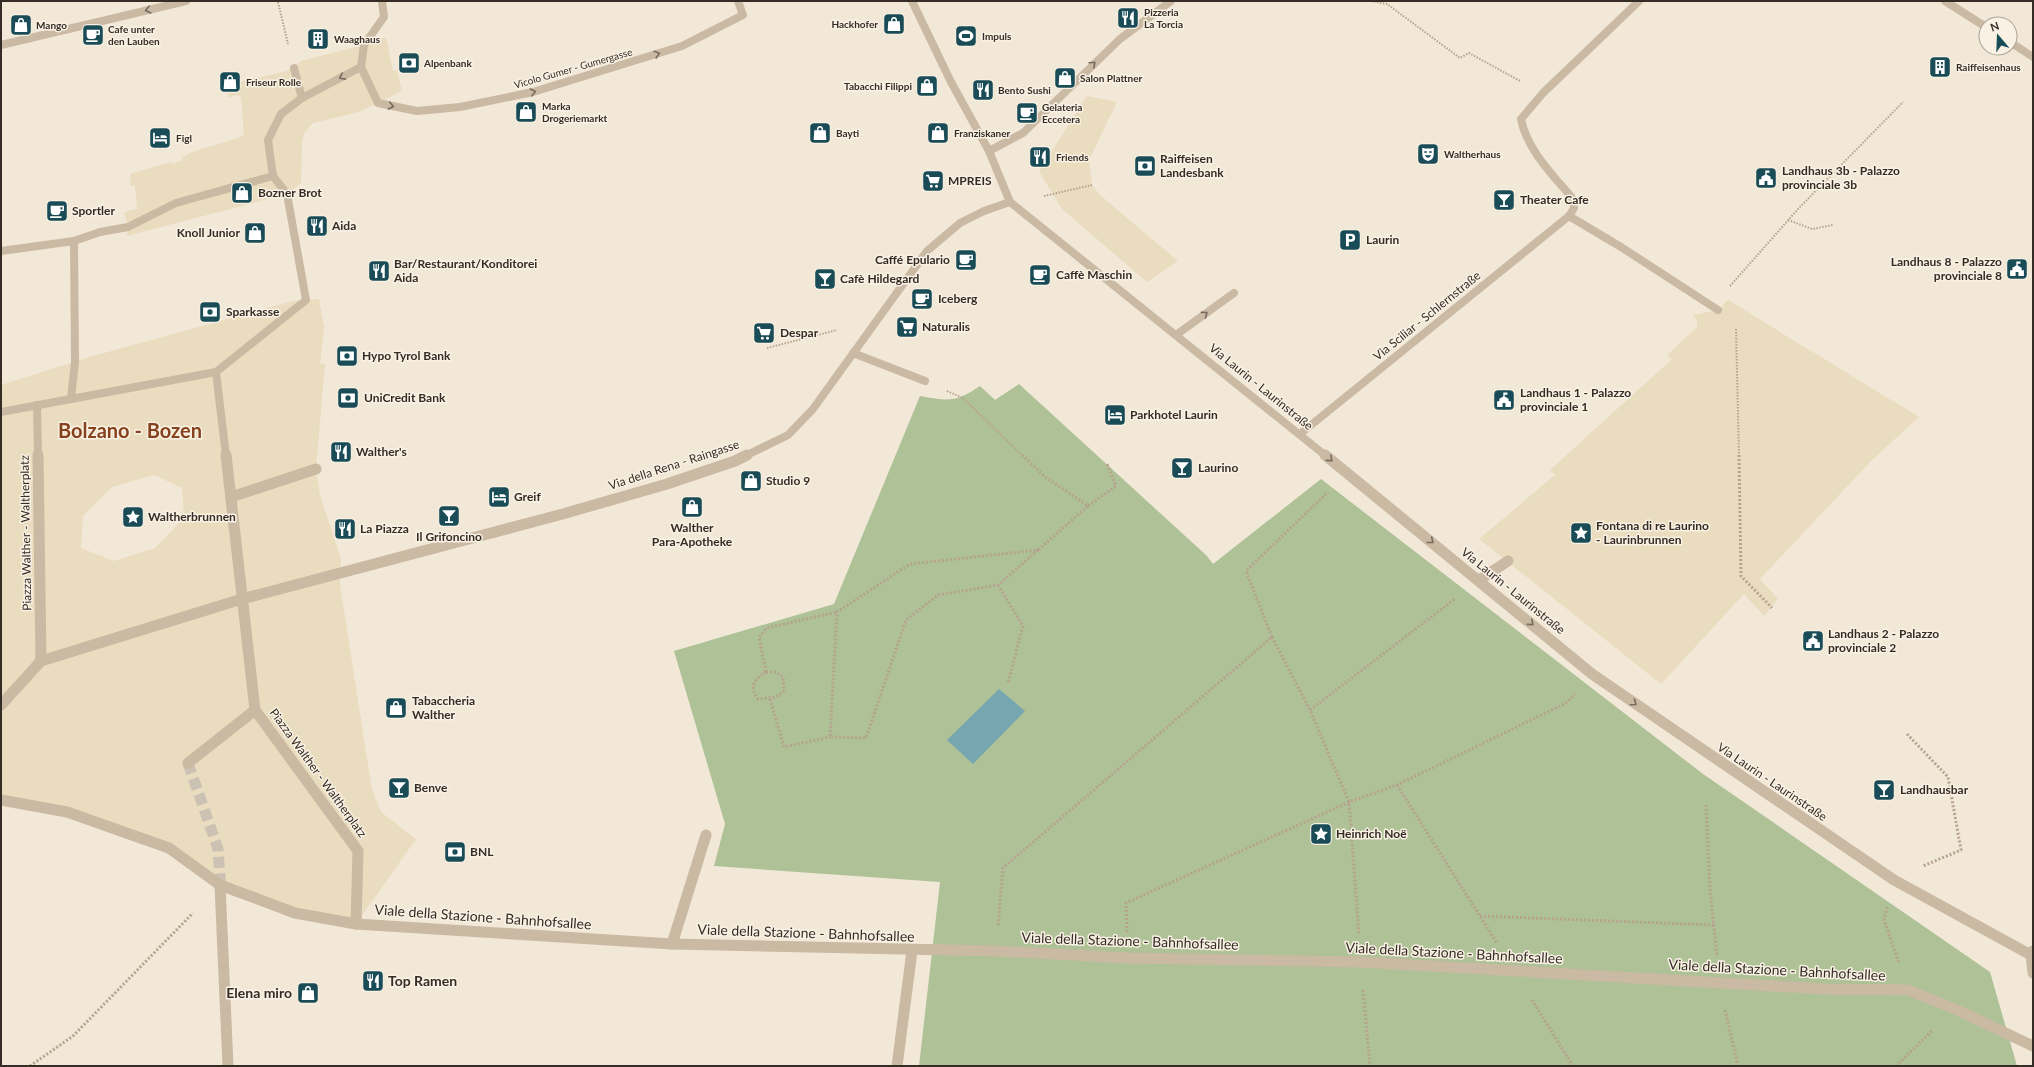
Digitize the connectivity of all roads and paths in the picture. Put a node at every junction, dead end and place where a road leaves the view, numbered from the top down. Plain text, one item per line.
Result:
1 (186, 1) edge
2 (382, 1) edge
3 (738, 1) edge
4 (912, 1) edge
5 (1171, 1) edge
6 (1371, 1) edge
7 (1639, 1) edge
8 (1945, 1) edge
9 (278, 2) dead end
10 (1978, 22) edge
11 (1, 45) edge
12 (2018, 47) edge
13 (2033, 57) edge
14 (362, 67) junction
15 (294, 68) joint
16 (1542, 93) junction
17 (302, 98) junction
18 (1903, 102) dead end
19 (989, 151) junction
20 (273, 176) junction
21 (1092, 185) dead end
22 (1010, 202) junction
23 (1569, 216) junction
24 (1788, 220) junction
25 (1833, 226) dead end
26 (74, 241) junction
27 (1, 251) edge
28 (1234, 293) dead end
29 (1715, 307) junction
30 (1176, 335) junction
31 (793, 341) dead end
32 (767, 348) dead end
33 (853, 353) junction
34 (216, 372) junction
35 (925, 381) joint
36 (71, 399) junction
37 (37, 405) junction
38 (1, 412) edge
39 (1300, 434) junction
40 (1107, 464) dead end
41 (316, 470) dead end
42 (1349, 476) junction
43 (231, 497) junction
44 (1088, 506) junction
45 (1038, 550) junction
46 (1508, 560) dead end
47 (1479, 580) junction
48 (998, 585) junction
49 (242, 599) junction
50 (1772, 608) dead end
51 (838, 612) junction
52 (1272, 637) junction
53 (41, 661) junction
54 (766, 672) junction
55 (1592, 674) junction
56 (1008, 683) dead end
57 (770, 699) junction
58 (1, 705) edge
59 (255, 710) junction
60 (1310, 710) junction
61 (1906, 734) dead end
62 (830, 737) junction
63 (188, 763) dead end
64 (1948, 777) dead end
65 (1397, 784) junction
66 (1, 800) edge
67 (1349, 802) junction
68 (1706, 805) dead end
69 (706, 835) dead end
70 (220, 885) junction
71 (1480, 916) junction
72 (356, 924) junction
73 (1714, 925) junction
74 (672, 944) junction
75 (912, 951) junction
76 (996, 951) junction
77 (2032, 953) edge
78 (1128, 958) junction
79 (1361, 962) junction
80 (1514, 971) junction
81 (2033, 972) edge
82 (1719, 983) junction
83 (1954, 1009) junction
84 (2033, 1046) edge
85 (30, 1066) edge
86 (228, 1066) edge
87 (897, 1066) edge
88 (1370, 1066) edge
89 (1572, 1066) edge
90 (1738, 1066) edge
91 (1896, 1066) edge

1 -> 11 street
2 - 14 street
14 -> 3 street, Vicolo Gumer - Gumergasse
4 - 19 street
19 -> 5 street
6 - 16 path
7 - 16 street
8 - 10 street
9 - 15 path
12 - 13 street
14 -> 17 street
15 - 17 street
16 - 23 street
17 - 20 street
18 - 24 path
19 - 22 street
20 - 26 street
20 - 34 street
21 - 22 path
22 - 30 street, Via Laurin - Laurinstraße
22 - 33 street, Via della Rena - Raingasse
23 - 29 street
23 - 39 street, Via Sciliar - Schlernstraße
24 - 25 path
24 - 29 path
26 - 27 street
26 - 36 street
30 -> 28 street
29 - 50 path
30 - 39 street, Via Laurin - Laurinstraße
31 - 32 path
33 - 35 street
33 - 49 street, Via della Rena - Raingasse
34 - 36 street
34 - 43 street, Piazza Walther - Waltherplatz
35 - 44 path
36 - 37 street
37 - 38 street
37 - 53 street, Piazza Walther - Waltherplatz
39 -> 42 street, Via Laurin - Laurinstraße
40 - 44 path
41 - 43 street
42 -> 47 street, Via Laurin - Laurinstraße
42 - 52 path
43 - 49 street, Piazza Walther - Waltherplatz
44 - 45 path
45 - 48 path
45 - 51 path
46 - 47 street
47 -> 55 street, Via Laurin - Laurinstraße
47 - 60 path
48 - 56 path
48 - 62 path
49 - 53 street
49 - 59 street, Piazza Walther - Waltherplatz
51 - 54 path
51 - 62 path
52 - 60 path
52 - 76 path
53 - 58 street
54 - 57 path
54 - 57 path
55 - 65 path
55 -> 77 street, Via Laurin - Laurinstraße
57 - 62 path
59 - 63 street, Piazza Walther - Waltherplatz
59 - 72 street, Piazza Walther - Waltherplatz
60 - 67 path
61 - 64 path
65 - 67 path
65 - 71 path
66 - 70 street, Viale della Stazione - Bahnhofsallee
67 - 78 path
67 - 79 path
68 - 73 path
69 - 74 street
70 - 72 street, Viale della Stazione - Bahnhofsallee
70 - 85 path
70 - 86 street
71 - 73 path
71 - 80 path
72 - 74 street, Viale della Stazione - Bahnhofsallee
73 - 82 path
74 - 75 street, Viale della Stazione - Bahnhofsallee
75 - 76 street, Viale della Stazione - Bahnhofsallee
75 - 87 street
76 - 78 street, Viale della Stazione - Bahnhofsallee
77 - 81 street
78 - 79 street, Viale della Stazione - Bahnhofsallee
79 - 80 street, Viale della Stazione - Bahnhofsallee
79 - 88 path
80 - 82 street, Viale della Stazione - Bahnhofsallee
80 - 89 path
82 - 83 street, Viale della Stazione - Bahnhofsallee
82 - 90 path
83 - 84 street, Viale della Stazione - Bahnhofsallee
83 - 91 path

